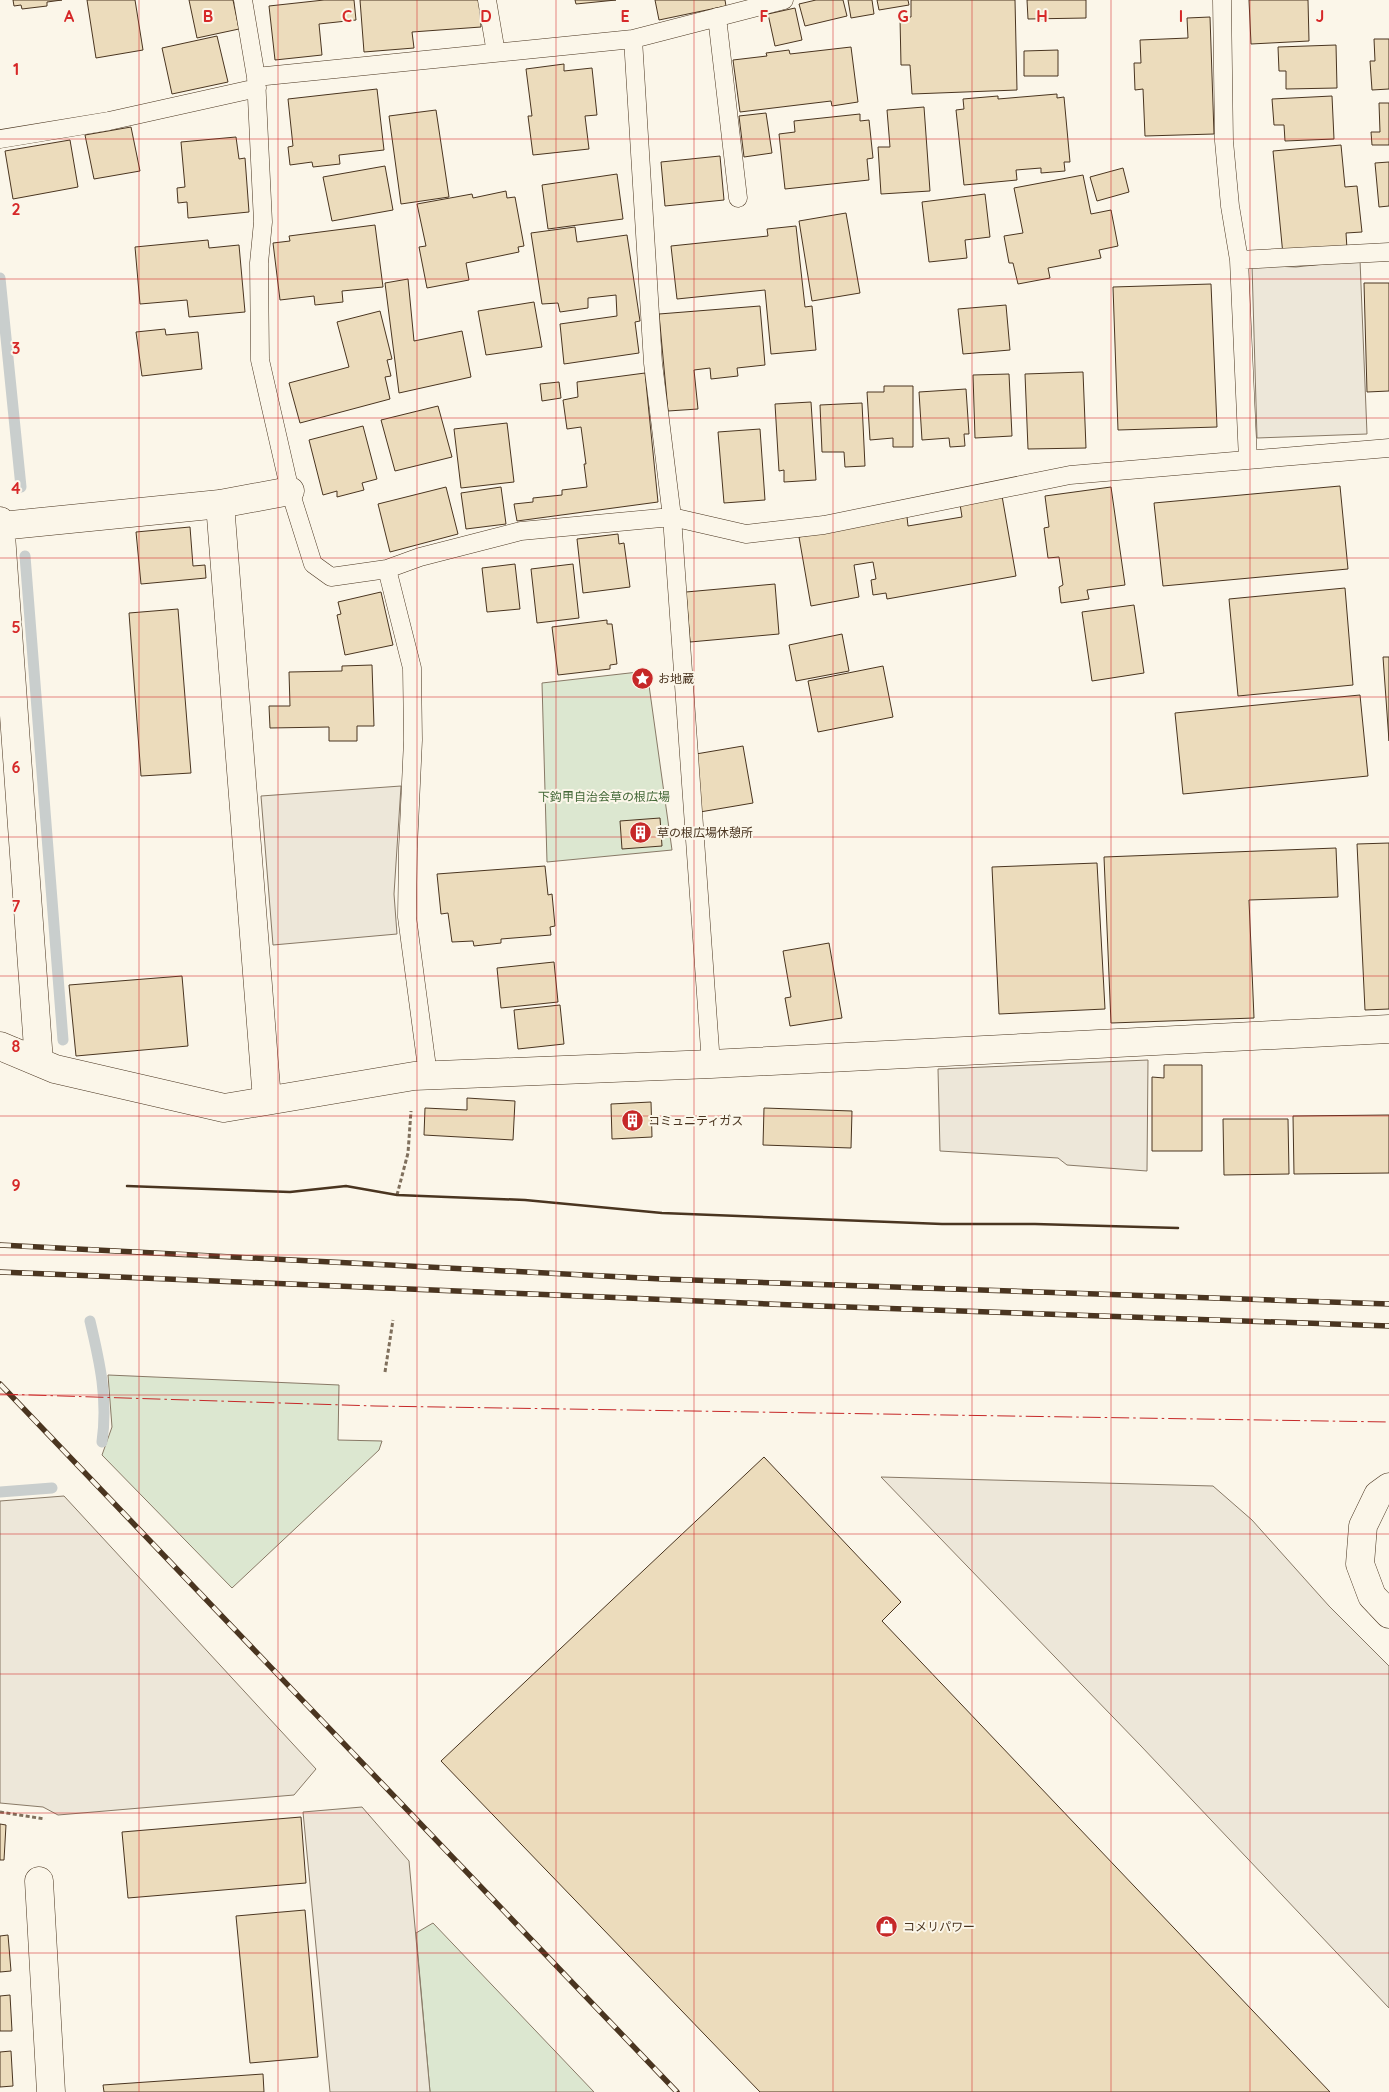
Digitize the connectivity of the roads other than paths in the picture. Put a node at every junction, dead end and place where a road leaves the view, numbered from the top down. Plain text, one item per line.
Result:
1 (243, 0) edge
2 (487, 0) edge
3 (784, 0) edge
4 (1222, 0) edge
5 (717, 17) junction
6 (633, 40) junction
7 (496, 53) junction
8 (256, 82) junction
9 (0, 139) edge
10 (738, 198) dead end
11 (1389, 252) edge
12 (1239, 260) junction
13 (1389, 448) edge
14 (1248, 460) junction
15 (290, 492) junction
16 (220, 504) junction
17 (672, 517) junction
18 (0, 521) edge
19 (0, 526) edge
20 (387, 569) junction
21 (1389, 1029) edge
22 (0, 1046) edge
23 (39, 1062) junction
24 (711, 1064) junction
25 (421, 1075) junction
26 (267, 1100) junction
27 (1389, 1486) edge
28 (1389, 1614) edge
29 (39, 1881) dead end
30 (51, 2092) edge

1 - 8 lane
2 - 7 lane
3 - 5 lane
4 - 12 lane
5 - 6 lane
5 - 10 lane
6 - 7 lane
6 - 17 lane
7 - 8 lane
8 - 9 lane
8 - 15 lane
11 - 12 lane
12 - 14 lane
13 - 14 lane
14 - 17 lane
15 - 16 street
15 - 20 lane
16 - 19 street
16 - 26 street
17 - 20 lane
17 - 24 lane
18 - 19 street
19 - 23 street
20 - 25 lane
21 - 24 street
22 - 23 street
23 - 26 street
24 - 25 street
25 - 26 street
27 - 28 street
29 - 30 street

